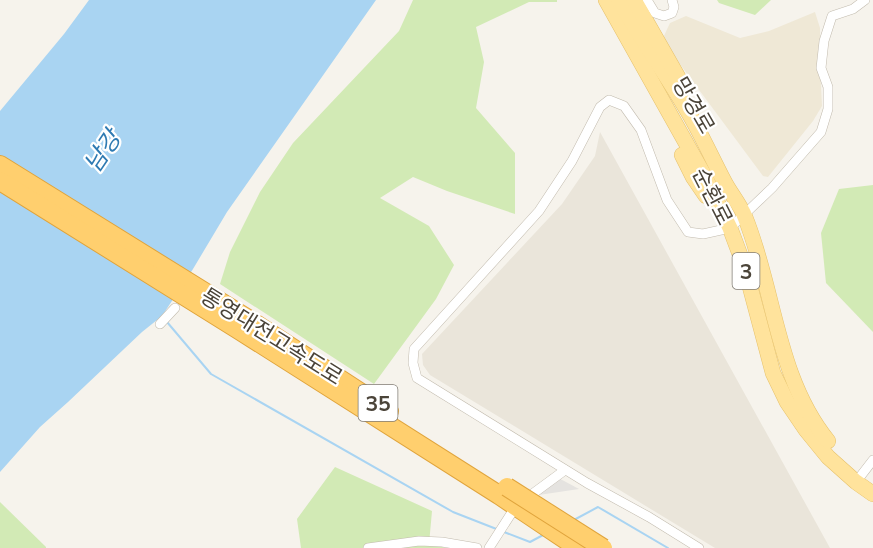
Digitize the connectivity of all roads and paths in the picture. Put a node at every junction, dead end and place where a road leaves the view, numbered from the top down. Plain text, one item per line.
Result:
1 (597, 0) edge
2 (606, 0) edge
3 (619, 0) edge
4 (634, 0) edge
5 (647, 0) edge
6 (672, 0) edge
7 (866, 0) edge
8 (631, 34) junction
9 (0, 165) edge
10 (0, 181) edge
11 (744, 214) junction
12 (730, 228) junction
13 (175, 308) dead end
14 (160, 324) dead end
15 (244, 325) junction
16 (873, 460) edge
17 (565, 470) junction
18 (864, 478) edge
19 (503, 491) junction
20 (873, 494) edge
21 (516, 507) junction
22 (368, 548) edge
23 (477, 548) edge
24 (489, 548) edge
25 (578, 548) edge
26 (603, 548) edge
27 (699, 548) edge

1 - 12 main road
2 - 8 main road, 3
3 - 8 main road, 3
4 - 11 main road, 망경로
5 - 6 street
7 - 11 street
8 - 11 main road, 순환로 / 3
8 - 12 main road, 순환로 / 3
9 - 15 highway, 통영대전고속도로 / 35
10 - 15 highway, 통영대전고속도로 / 35
11 - 12 street
11 - 18 main road, 순환로 / 3
12 - 17 street
12 - 18 main road, 순환로 / 3
13 - 14 street
15 - 19 highway, 통영대전고속도로 / 35
16 - 18 street
17 - 21 street
17 - 27 street
18 - 20 main road, 순환로 / 3
19 - 21 highway, 통영대전고속도로 / 35
19 - 26 highway, 통영대전고속도로 / 35, bridge
21 - 24 street
21 - 25 highway, 통영대전고속도로 / 35
22 - 23 street

